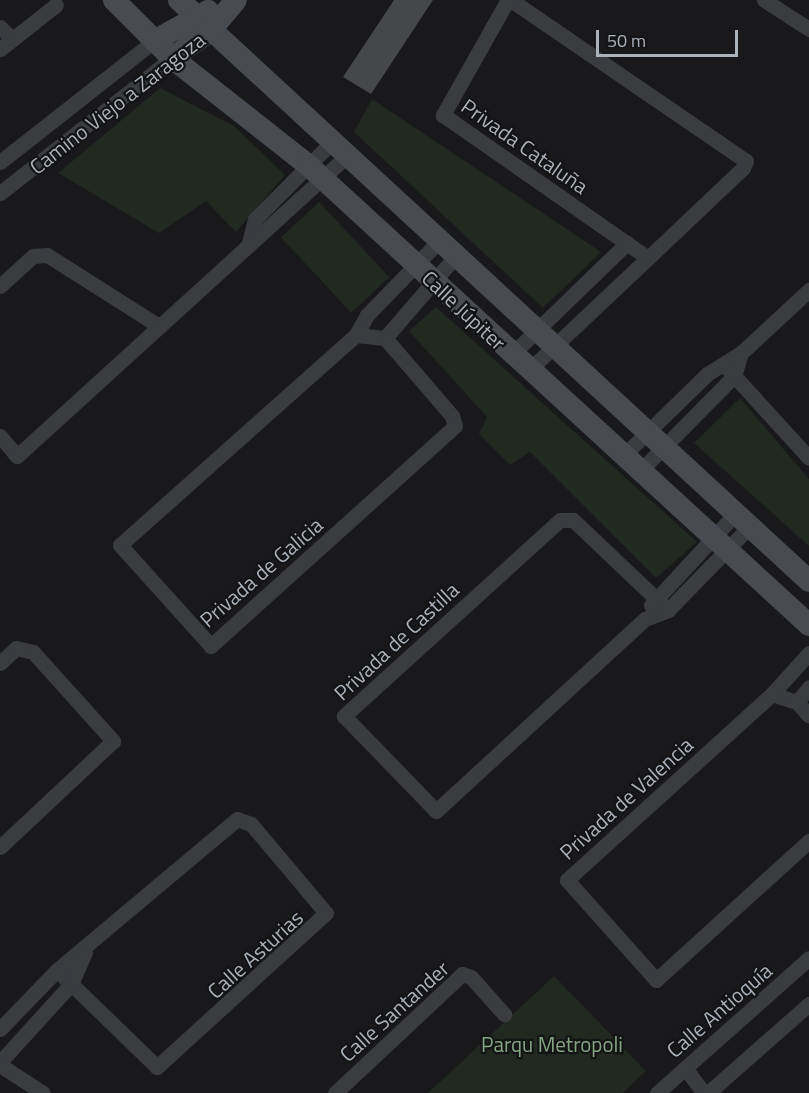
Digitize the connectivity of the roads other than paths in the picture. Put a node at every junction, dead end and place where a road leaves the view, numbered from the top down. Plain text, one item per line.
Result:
1 (114, 0) edge
2 (768, 1) edge
3 (231, 3) edge
4 (56, 5) dead end
5 (187, 7) edge
6 (0, 27) edge
7 (809, 29) edge
8 (210, 31) junction
9 (154, 41) junction
10 (6, 44) edge
11 (172, 58) junction
12 (341, 147) junction
13 (0, 162) edge
14 (316, 173) junction
15 (0, 193) edge
16 (627, 243) junction
17 (450, 246) junction
18 (648, 258) junction
19 (425, 274) junction
20 (0, 286) edge
21 (809, 291) edge
22 (159, 326) junction
23 (539, 328) junction
24 (356, 335) junction
25 (385, 338) junction
26 (556, 344) junction
27 (741, 353) junction
28 (512, 354) junction
29 (723, 363) junction
30 (529, 370) junction
31 (734, 376) junction
32 (648, 431) junction
33 (0, 436) edge
34 (665, 447) junction
35 (623, 456) junction
36 (809, 458) edge
37 (640, 471) junction
38 (743, 520) junction
39 (718, 545) junction
40 (809, 581) edge
41 (654, 597) junction
42 (668, 610) junction
43 (645, 620) junction
44 (809, 625) edge
45 (809, 653) edge
46 (0, 663) edge
47 (809, 687) edge
48 (772, 694) junction
49 (797, 702) junction
50 (809, 716) edge
51 (809, 841) edge
52 (0, 846) edge
53 (86, 951) junction
54 (809, 958) edge
55 (57, 970) junction
56 (71, 984) junction
57 (809, 1004) edge
58 (504, 1014) dead end
59 (0, 1029) edge
60 (0, 1063) edge
61 (685, 1068) junction
62 (665, 1090) edge
63 (43, 1093) edge
64 (335, 1093) edge
65 (706, 1093) edge

1 - 9 main road, Calle Júpiter
2 - 7 street
3 - 5 main road, Camino Viejo a Zaragoza
3 - 8 main road, Camino Viejo a Zaragoza
4 - 10 street
5 - 8 main road, Calle Júpiter
5 - 9 main road, Camino Viejo a Zaragoza
6 - 10 street
8 - 11 main road, Camino Viejo a Zaragoza
8 - 12 main road, Calle Júpiter
9 - 11 main road, Calle Júpiter
9 - 13 street, Camino Viejo a Zaragoza
11 - 14 main road, Calle Júpiter
11 - 15 street, Camino Viejo a Zaragoza
12 - 14 street
12 - 17 main road, Calle Júpiter
14 - 19 main road, Calle Júpiter
14 - 22 street
16 - 18 street, Privada Cataluña
16 - 18 street, Privada Cataluña
16 - 23 street
17 - 19 street, Privada de Galicia
17 - 19 street, Privada de Galicia
17 - 23 main road, Calle Júpiter
18 - 26 street, Privada Cataluña
19 - 24 street, Privada de Galicia
19 - 25 street, Privada de Galicia
19 - 28 main road, Calle Júpiter
20 - 22 street
21 - 27 street
22 - 33 street
23 - 26 main road, Calle Júpiter
23 - 28 street
24 - 25 street
24 - 25 street, Privada de Galicia
26 - 30 street, Privada Cataluña
26 - 32 main road, Calle Júpiter
27 - 29 street
27 - 31 street
28 - 30 main road, Calle Júpiter
29 - 31 street
29 - 32 street
30 - 35 main road, Calle Júpiter
31 - 34 street
31 - 36 street
32 - 34 main road, Calle Júpiter
32 - 35 street
34 - 37 street
34 - 38 main road, Calle Júpiter
35 - 37 main road, Calle Júpiter
37 - 39 main road, Calle Júpiter
38 - 39 street, Privada de Castilla
38 - 40 main road, Calle Júpiter
39 - 41 street, Privada de Castilla
39 - 42 street, Privada de Castilla
39 - 44 main road, Calle Júpiter
41 - 42 street, Privada de Castilla
41 - 43 street, Privada de Castilla
41 - 43 street, Privada de Castilla
42 - 43 street, Privada de Castilla
45 - 48 street
46 - 52 street
47 - 49 street
48 - 49 street
48 - 51 street, Privada de Valencia
49 - 50 street
53 - 55 street, Calle Asturias
53 - 56 street, Calle Asturias
53 - 56 street, Calle Asturias
54 - 61 street, Calle Antioquía
55 - 56 street, Calle Asturias
55 - 59 street, Calle Asturias
56 - 60 street, Calle Asturias
57 - 65 street
58 - 64 street, Calle Santander
60 - 63 street
61 - 62 street, Calle Antioquía
61 - 65 street

